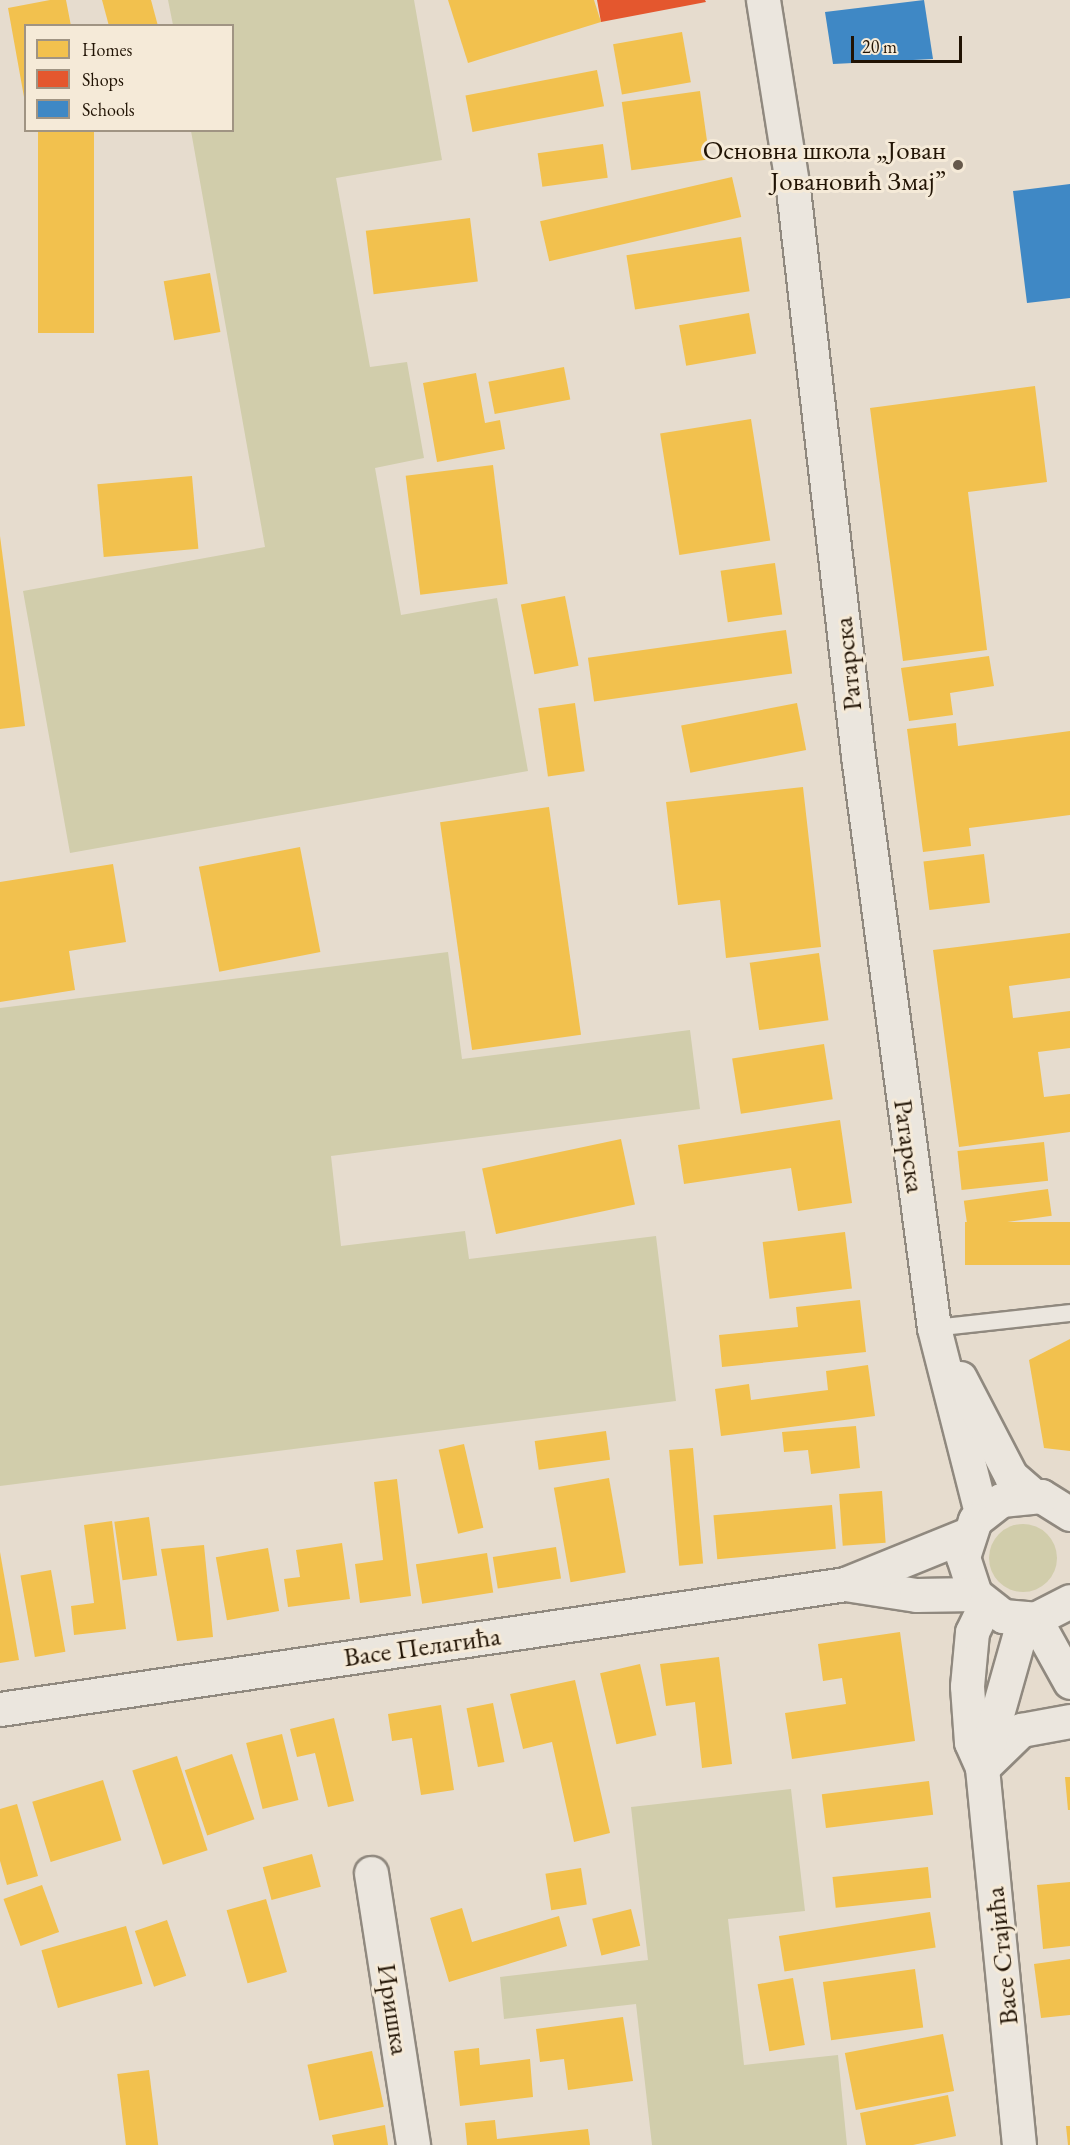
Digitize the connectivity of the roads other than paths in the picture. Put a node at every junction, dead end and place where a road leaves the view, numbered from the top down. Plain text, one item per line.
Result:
1 (763, 0) edge
2 (1070, 1313) edge
3 (934, 1328) junction
4 (1033, 1495) junction
5 (1070, 1514) edge
6 (974, 1524) junction
7 (845, 1584) junction
8 (980, 1599) junction
9 (1070, 1601) edge
10 (1029, 1619) junction
11 (1070, 1682) edge
12 (0, 1709) edge
13 (1070, 1721) edge
14 (982, 1767) junction
15 (371, 1873) dead end
16 (413, 2145) edge
17 (1019, 2145) edge

1 - 3 street, Ратарска
2 - 3 lane
3 - 4 street, Ратарска
3 - 6 street, Ратарска
4 - 5 street, Ратарска
4 - 6 street, Васе Пелагића
6 - 7 street, Васе Пелагића
6 - 8 street
7 - 8 street, Васе Пелагића
7 - 12 street, Васе Пелагића
8 - 10 street
8 - 14 street, Васе Стајића
9 - 10 street
10 - 11 street
10 - 14 street, Васе Стајића
13 - 14 street
14 - 17 street, Васе Стајића
15 - 16 street, Иришка

